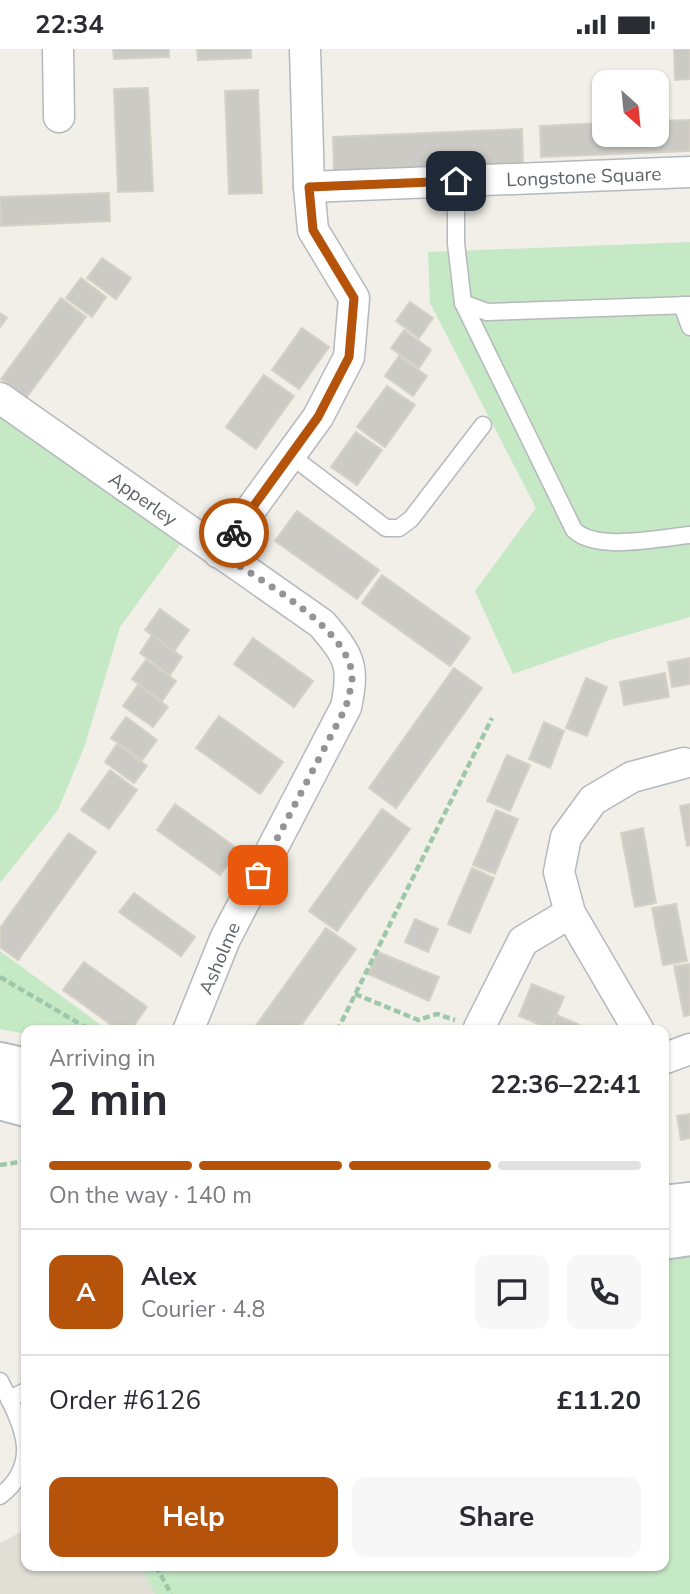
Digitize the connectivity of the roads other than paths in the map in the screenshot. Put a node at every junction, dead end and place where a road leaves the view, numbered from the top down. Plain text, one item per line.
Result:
1 (58, 49) edge
2 (305, 49) edge
3 (59, 117) dead end
4 (690, 172) edge
5 (456, 181) junction
6 (309, 187) junction
7 (464, 303) junction
8 (686, 305) edge
9 (690, 327) edge
10 (0, 398) edge
11 (483, 425) dead end
12 (290, 455) junction
13 (690, 535) edge
14 (219, 553) junction
15 (687, 758) edge
16 (570, 913) junction
17 (190, 1025) edge
18 (481, 1025) edge
19 (635, 1025) edge
20 (690, 1049) edge
21 (669, 1057) edge
22 (0, 1062) edge
23 (21, 1067) edge
24 (0, 1100) edge
25 (21, 1106) edge
26 (690, 1202) edge
27 (669, 1204) edge
28 (690, 1235) edge
29 (669, 1239) edge
30 (0, 1381) edge
31 (21, 1393) edge
32 (9, 1399) junction
33 (21, 1429) edge
34 (21, 1470) edge
35 (0, 1496) edge

1 - 3 street
2 - 6 street
4 - 5 street, Longstone Square
5 - 6 street, Longstone Square
5 - 7 lane
6 - 12 street
7 - 8 lane
7 - 13 lane
8 - 9 lane
10 - 14 street, Apperley
11 - 12 lane
12 - 14 street
14 - 17 street, Asholme
15 - 16 street
16 - 18 street
16 - 19 street
20 - 21 street
22 - 23 street
24 - 25 street
26 - 27 street
28 - 29 street
30 - 32 lane
31 - 32 lane
32 - 33 lane
34 - 35 lane

